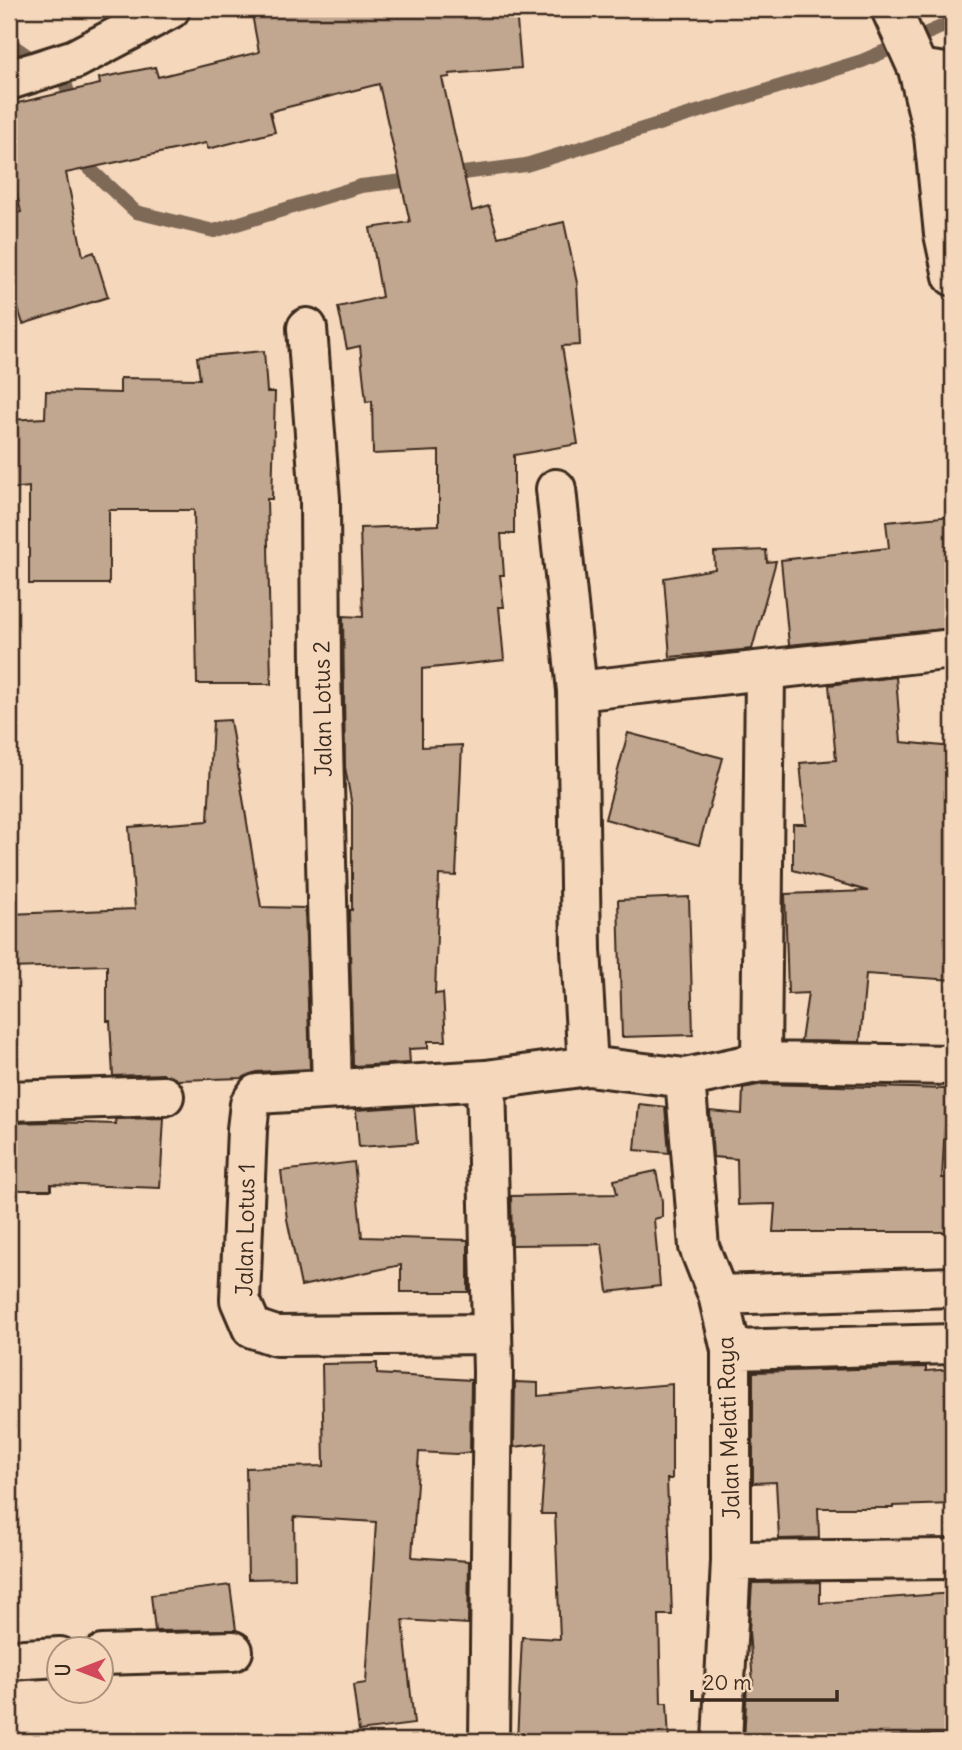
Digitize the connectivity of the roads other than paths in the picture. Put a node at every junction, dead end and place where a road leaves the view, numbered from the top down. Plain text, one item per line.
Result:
1 (170, 9) edge
2 (892, 12) edge
3 (927, 65) edge
4 (16, 77) edge
5 (953, 276) edge
6 (307, 328) dead end
7 (556, 489) dead end
8 (953, 649) edge
9 (765, 672) junction
10 (576, 691) junction
11 (761, 1062) junction
12 (953, 1065) edge
13 (588, 1066) junction
14 (685, 1078) junction
15 (486, 1080) junction
16 (332, 1089) junction
17 (164, 1096) dead end
18 (9, 1101) edge
19 (953, 1287) edge
20 (718, 1295) junction
21 (492, 1334) junction
22 (953, 1344) edge
23 (731, 1350) junction
24 (953, 1559) edge
25 (732, 1561) junction
26 (233, 1651) dead end
27 (116, 1655) edge
28 (46, 1658) edge
29 (9, 1660) edge
30 (489, 1741) edge
31 (722, 1741) edge

1 - 4 street
2 - 3 street
3 - 5 street
6 - 16 street, Jalan Lotus 2
7 - 10 street
8 - 9 street
9 - 10 street
9 - 11 street
10 - 13 street
11 - 12 street
11 - 14 street
13 - 14 street
13 - 15 street
14 - 20 street, Jalan Melati Raya
15 - 16 street
15 - 21 street
16 - 21 street, Jalan Lotus 1
17 - 18 street
19 - 20 street
20 - 23 street, Jalan Melati Raya
21 - 30 street
22 - 23 street
23 - 25 street, Jalan Melati Raya
24 - 25 street
25 - 31 street, Jalan Melati Raya
26 - 27 street
28 - 29 street

